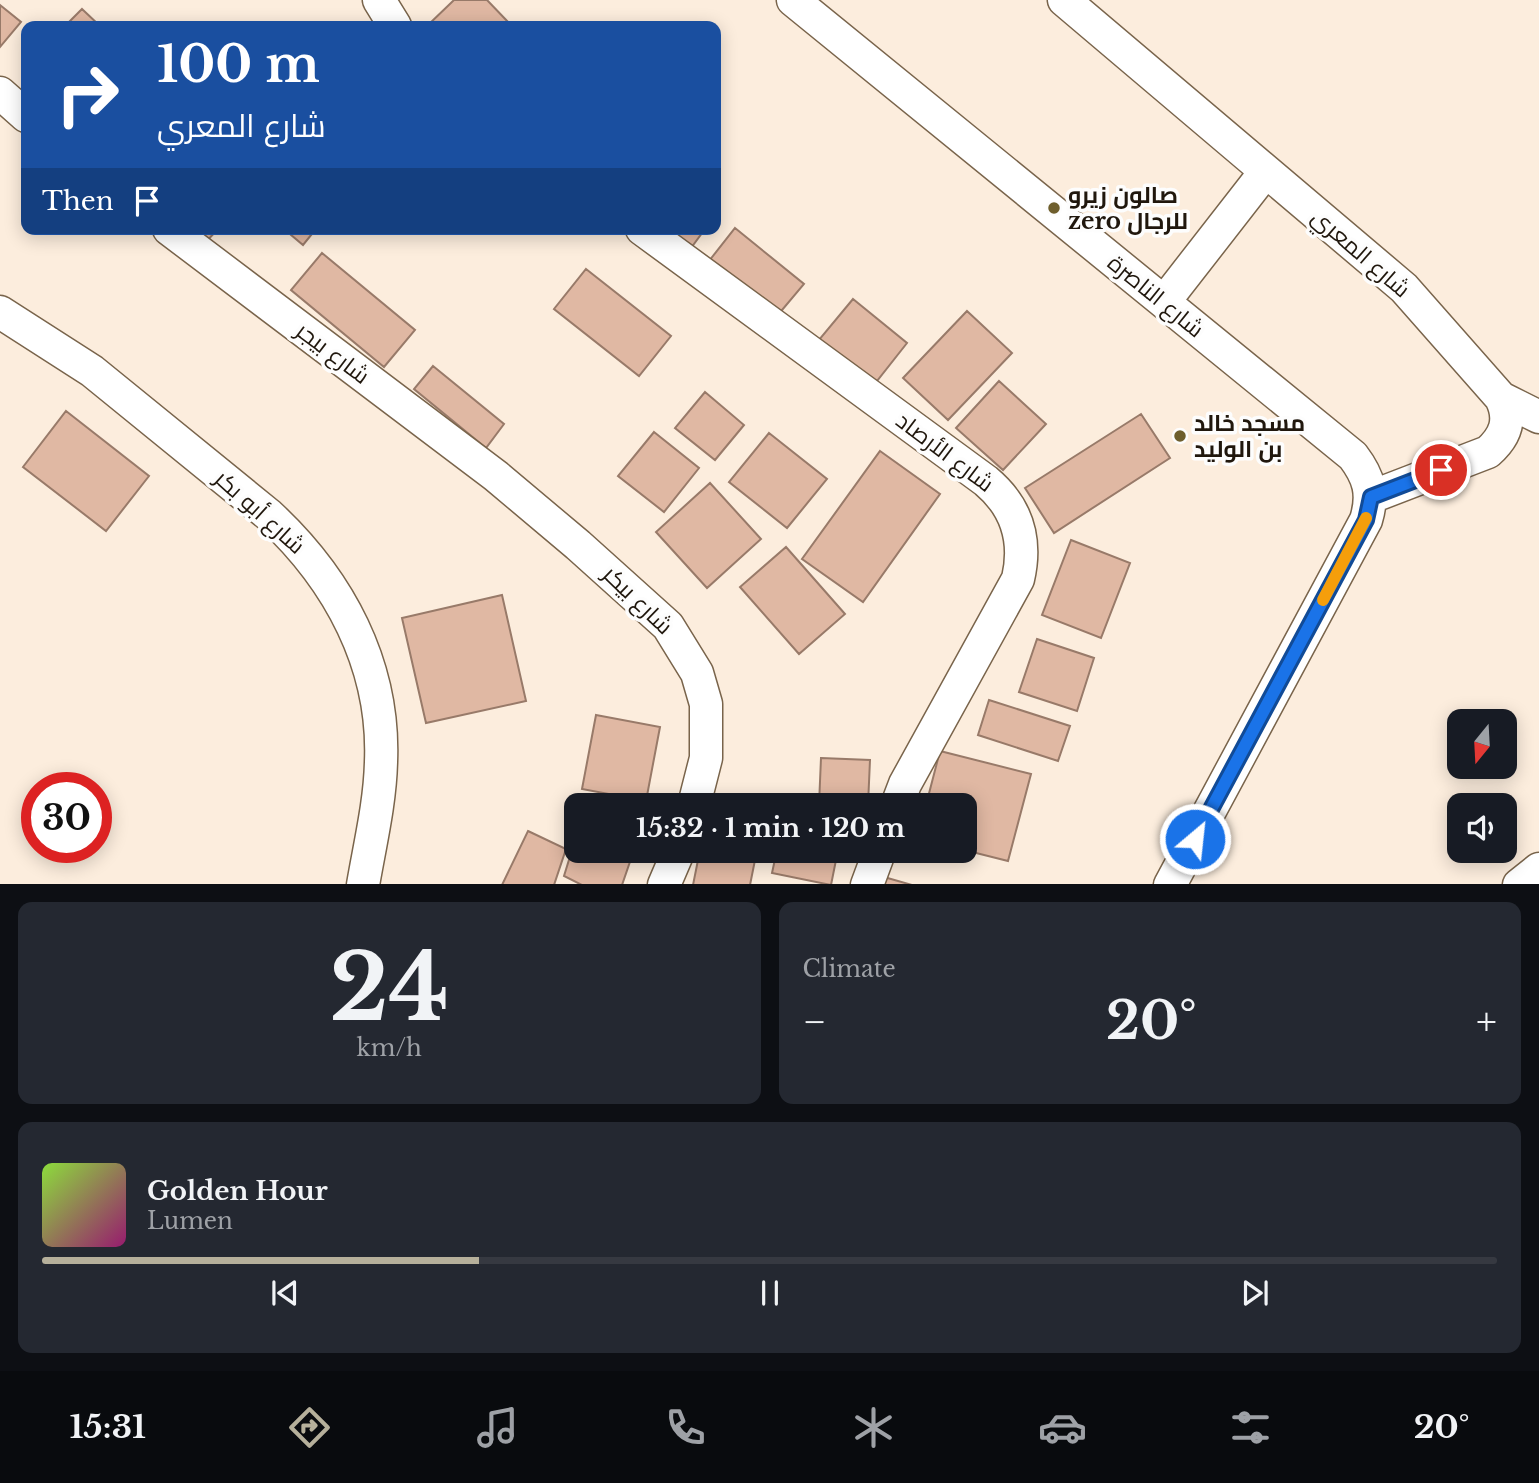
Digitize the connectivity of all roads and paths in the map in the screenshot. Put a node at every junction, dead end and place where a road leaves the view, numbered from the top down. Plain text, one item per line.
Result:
1 (379, 0) edge
2 (793, 0) edge
3 (1064, 0) edge
4 (392, 21) edge
5 (0, 93) edge
6 (21, 112) edge
7 (1266, 171) junction
8 (177, 235) edge
9 (650, 235) edge
10 (1164, 302) junction
11 (0, 312) edge
12 (1501, 398) junction
13 (1539, 417) edge
14 (496, 477) joint
15 (1371, 497) junction
16 (697, 793) edge
17 (902, 793) edge
18 (673, 863) edge
19 (875, 863) edge
20 (1539, 869) edge
21 (363, 884) edge
22 (664, 884) edge
23 (867, 884) edge
24 (1170, 884) edge
25 (1520, 884) edge

1 - 4 street
2 - 10 street, شارع الناصرة
3 - 7 street, شارع المعري
5 - 6 street
7 - 10 street
7 - 12 street, شارع المعري
8 - 14 street, شارع بيجر
9 - 17 street, شارع الأرصاد
10 - 15 street, شارع الناصرة
11 - 21 street, شارع أبو بكر
12 - 13 street
12 - 15 street
14 - 16 street, شارع بيكر
15 - 24 street
18 - 22 street
19 - 23 street
20 - 25 street

